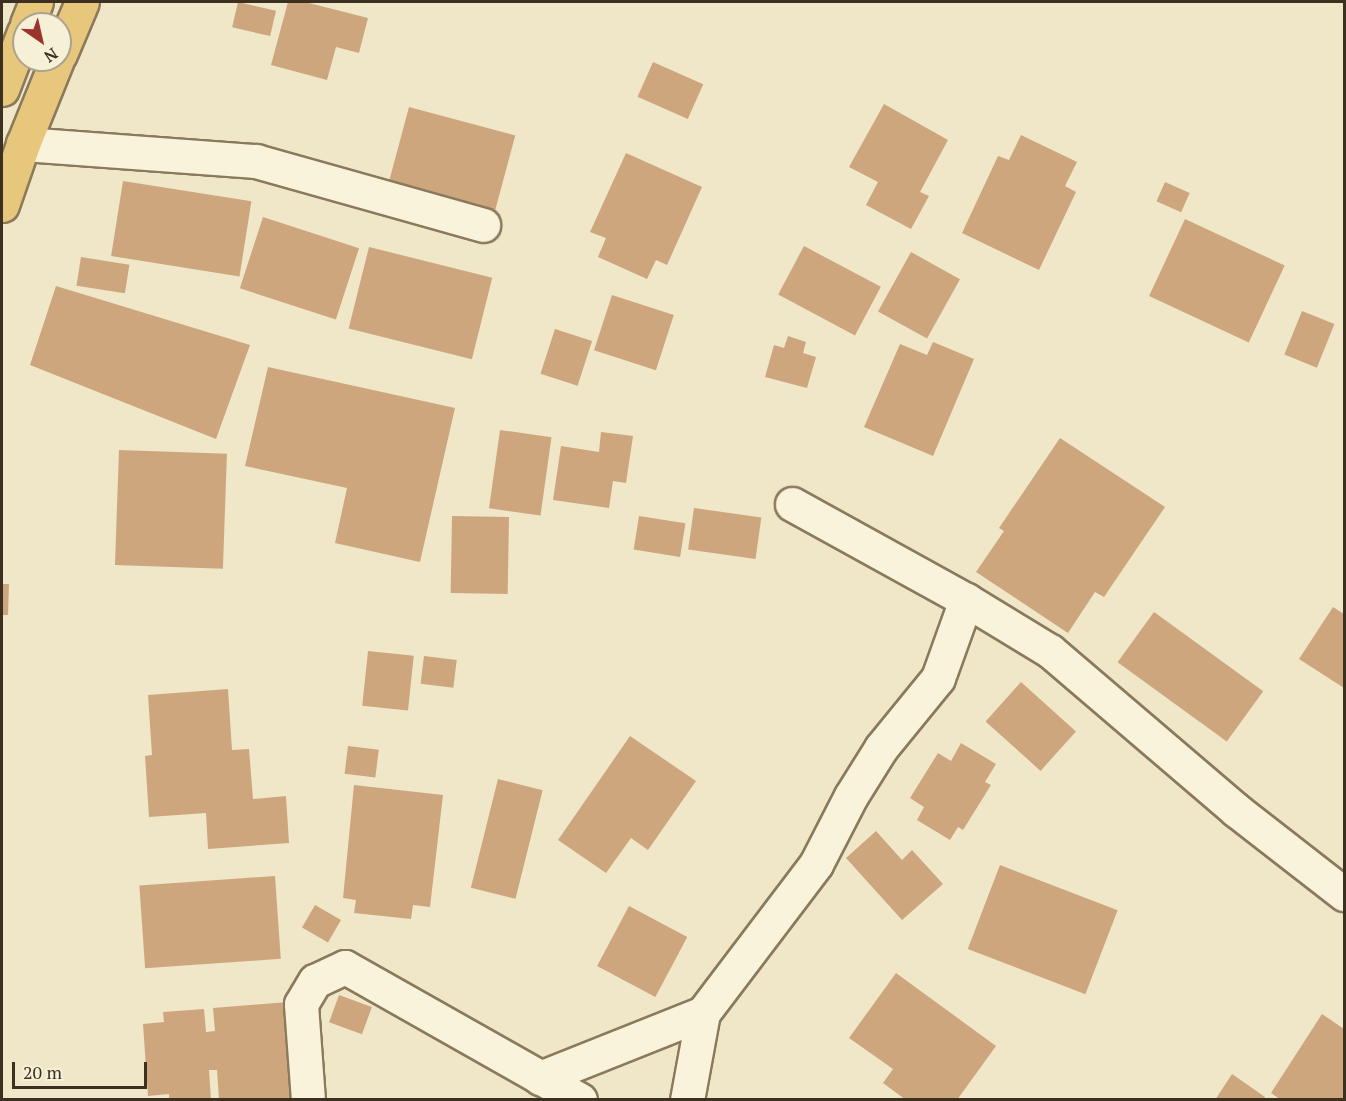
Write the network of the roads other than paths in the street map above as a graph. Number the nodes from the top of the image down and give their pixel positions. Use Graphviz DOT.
graph roads {
  1 [pos="82,2"];
  2 [pos="72,26"];
  3 [pos="12,63"];
  4 [pos="52,72"];
  5 [pos="2,89"];
  6 [pos="22,144"];
  7 [pos="2,205"];
  8 [pos="483,225"];
  9 [pos="792,504"];
  10 [pos="966,600"];
  11 [pos="1344,894"];
  12 [pos="703,1013"];
  13 [pos="540,1078"];
  14 [pos="308,1100"];
  15 [pos="580,1100"];
  16 [pos="687,1100"];
  1 -- 2 [label="highway"];
  3 -- 5 [label="highway"];
  4 -- 6 [label="highway"];
  6 -- 7 [label="highway"];
  6 -- 8 [label="street"];
  9 -- 10 [label="street"];
  10 -- 11 [label="street"];
  10 -- 12 [label="street"];
  12 -- 13 [label="street"];
  12 -- 16 [label="street"];
  13 -- 14 [label="street"];
  13 -- 15 [label="street"];
}
